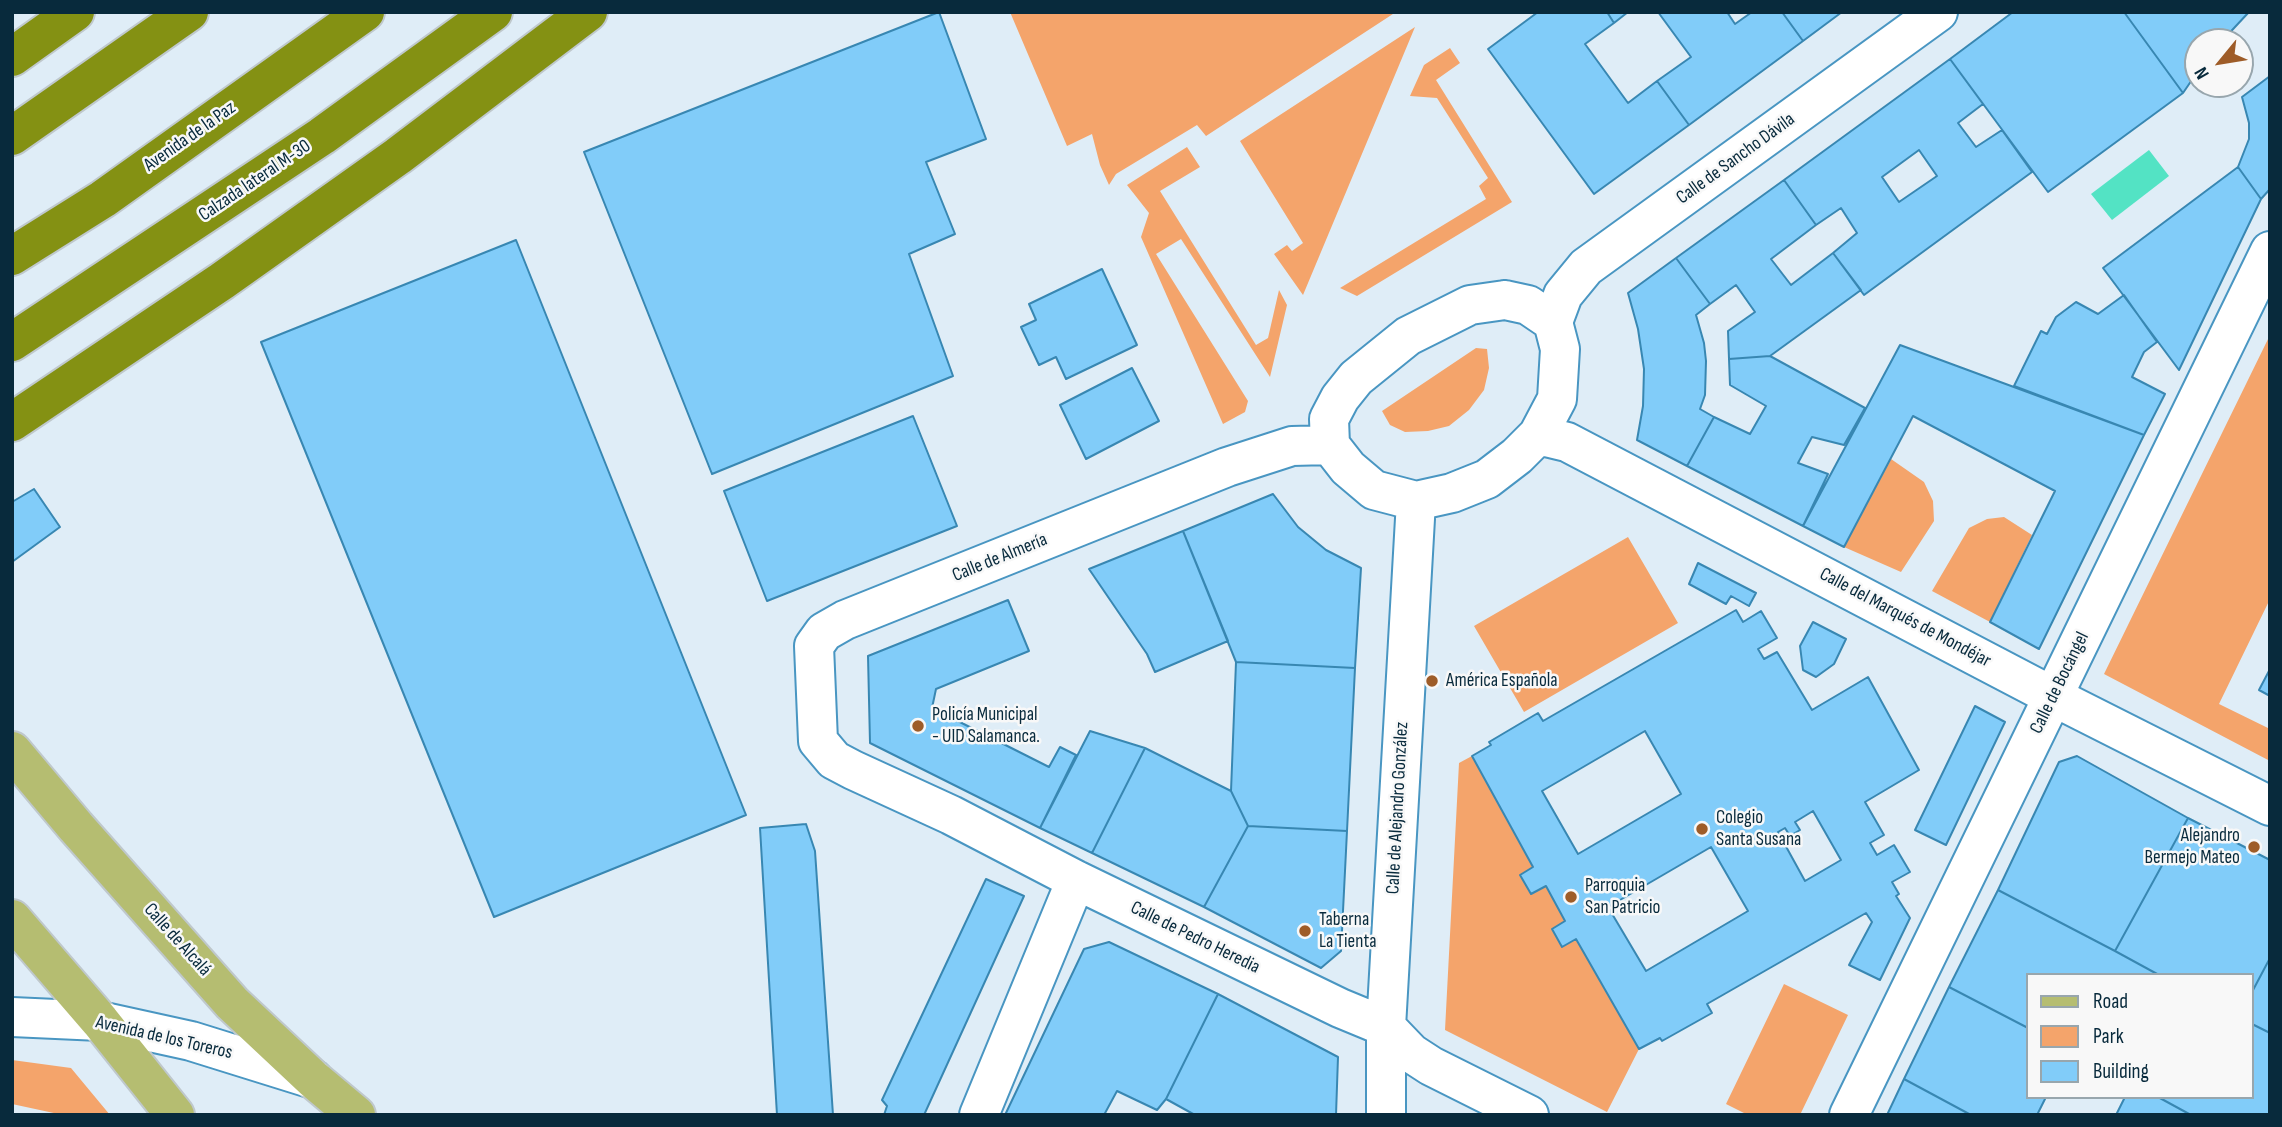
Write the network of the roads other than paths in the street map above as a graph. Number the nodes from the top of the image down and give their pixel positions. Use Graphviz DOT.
graph roads {
  1 [pos="75,12"];
  2 [pos="189,12"];
  3 [pos="365,12"];
  4 [pos="493,12"];
  5 [pos="588,12"];
  6 [pos="1938,12"];
  7 [pos="12,57"];
  8 [pos="12,136"];
  9 [pos="2270,251"];
  10 [pos="12,256"];
  11 [pos="1553,322"];
  12 [pos="12,342"];
  13 [pos="12,422"];
  14 [pos="1538,435"];
  15 [pos="1330,445"];
  16 [pos="1416,501"];
  17 [pos="2054,696"];
  18 [pos="12,751"];
  19 [pos="853,770"];
  20 [pos="2270,806"];
  21 [pos="1076,880"];
  22 [pos="12,919"];
  23 [pos="12,1017"];
  24 [pos="100,1021"];
  25 [pos="1386,1027"];
  26 [pos="313,1079"];
  27 [pos="175,1115"];
  28 [pos="356,1115"];
  29 [pos="979,1115"];
  30 [pos="1386,1115"];
  31 [pos="1529,1115"];
  32 [pos="1849,1115"];
  1 -- 7 [label="highway"];
  2 -- 8 [label="highway"];
  3 -- 10 [label="highway, Avenida de la Paz"];
  4 -- 12 [label="highway, Calzada lateral M-30"];
  5 -- 13 [label="highway"];
  6 -- 11 [label="street, Calle de Sancho Dávila"];
  9 -- 17 [label="street, Calle de Bocángel"];
  11 -- 14 [label="street"];
  11 -- 15 [label="street"];
  14 -- 16 [label="street"];
  14 -- 17 [label="street, Calle del Marqués de Mondéjar"];
  15 -- 16 [label="street"];
  15 -- 19 [label="street, Calle de Almería"];
  16 -- 25 [label="street, Calle de Alejandro González"];
  17 -- 20 [label="street, Calle del Marqués de Mondéjar"];
  17 -- 32 [label="street, Calle de Bocángel"];
  18 -- 26 [label="main road, Calle de Alcalá"];
  19 -- 21 [label="street, Calle de Pedro Heredia"];
  21 -- 25 [label="street, Calle de Pedro Heredia"];
  21 -- 29 [label="street"];
  22 -- 24 [label="main road"];
  23 -- 24 [label="street, Avenida de los Toreros"];
  24 -- 26 [label="street, Avenida de los Toreros"];
  24 -- 27 [label="main road"];
  25 -- 30 [label="street, Calle de Alejandro González"];
  25 -- 31 [label="street, Calle de Pedro Heredia"];
  26 -- 28 [label="main road, Calle de Alcalá"];
}
